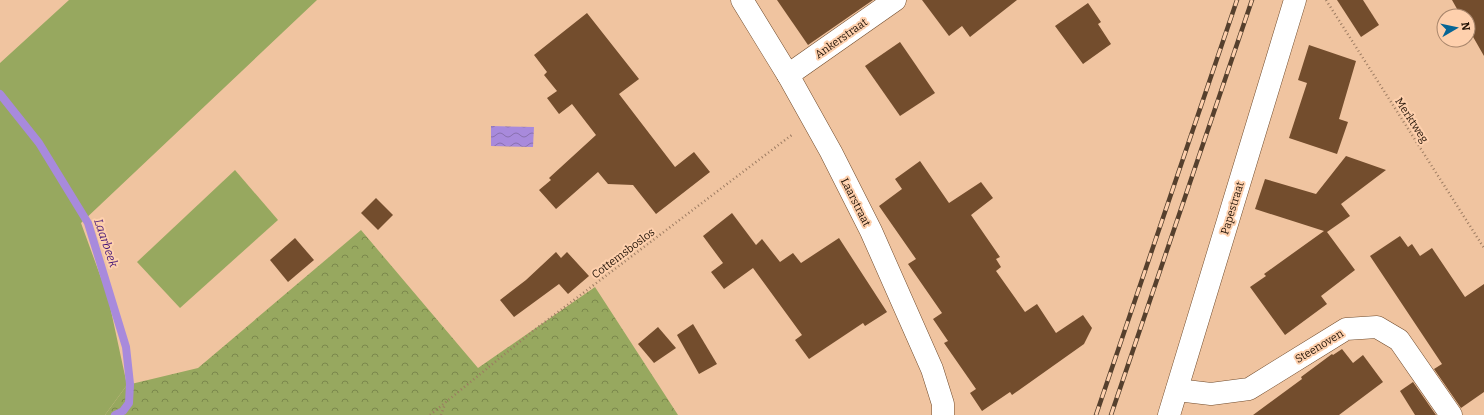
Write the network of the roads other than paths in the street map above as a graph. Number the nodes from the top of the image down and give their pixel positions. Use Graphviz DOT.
graph roads {
  1 [pos="742,0"];
  2 [pos="895,0"];
  3 [pos="1295,0"];
  4 [pos="788,75"];
  5 [pos="1177,390"];
  6 [pos="943,415"];
  7 [pos="1169,415"];
  8 [pos="1451,415"];
  1 -- 4 [label="street, Laarstraat"];
  2 -- 4 [label="street, Ankerstraat"];
  3 -- 5 [label="street, Papestraat"];
  4 -- 6 [label="street, Laarstraat"];
  5 -- 7 [label="street, Papestraat"];
  5 -- 8 [label="street, Steenoven"];
}
